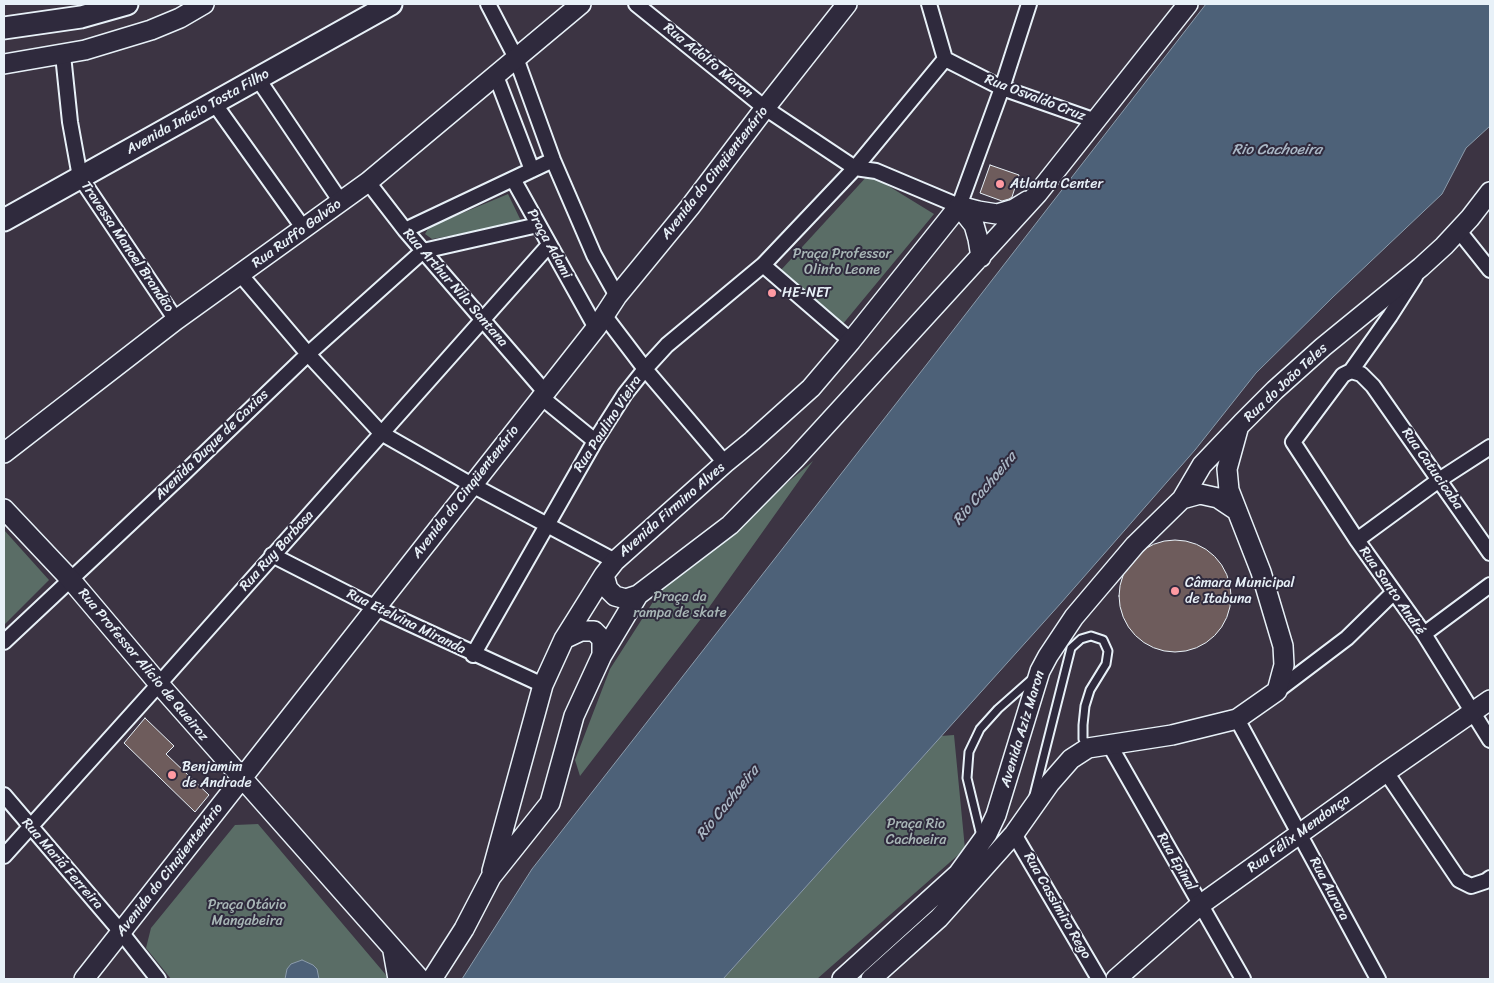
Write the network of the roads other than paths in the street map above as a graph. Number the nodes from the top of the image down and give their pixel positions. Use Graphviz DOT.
graph roads {
  1 [pos="127,4"];
  2 [pos="204,4"];
  3 [pos="392,4"];
  4 [pos="488,4"];
  5 [pos="581,4"];
  6 [pos="636,4"];
  7 [pos="847,4"];
  8 [pos="929,4"];
  9 [pos="1029,4"];
  10 [pos="1188,4"];
  11 [pos="70,11"];
  12 [pos="4,28"];
  13 [pos="63,55"];
  14 [pos="516,58"];
  15 [pos="945,59"];
  16 [pos="4,64"];
  17 [pos="496,76"];
  18 [pos="258,79"];
  19 [pos="1002,88"];
  20 [pos="214,103"];
  21 [pos="765,108"];
  22 [pos="1096,121"];
  23 [pos="553,160"];
  24 [pos="855,168"];
  25 [pos="532,170"];
  26 [pos="80,177"];
  27 [pos="513,179"];
  28 [pos="368,182"];
  29 [pos="1490,192"];
  30 [pos="1038,193"];
  31 [pos="341,202"];
  32 [pos="959,206"];
  33 [pos="4,220"];
  34 [pos="538,225"];
  35 [pos="304,229"];
  36 [pos="405,230"];
  37 [pos="1459,231"];
  38 [pos="549,245"];
  39 [pos="424,251"];
  40 [pos="981,257"];
  41 [pos="763,264"];
  42 [pos="1421,267"];
  43 [pos="1490,270"];
  44 [pos="240,274"];
  45 [pos="617,296"];
  46 [pos="176,320"];
  47 [pos="483,321"];
  48 [pos="600,322"];
  49 [pos="851,341"];
  50 [pos="308,354"];
  51 [pos="645,368"];
  52 [pos="1351,372"];
  53 [pos="543,395"];
  54 [pos="1239,426"];
  55 [pos="381,434"];
  56 [pos="594,441"];
  57 [pos="1490,447"];
  58 [pos="4,453"];
  59 [pos="725,463"];
  60 [pos="1439,480"];
  61 [pos="472,484"];
  62 [pos="1182,499"];
  63 [pos="4,509"];
  64 [pos="1236,510"];
  65 [pos="546,523"];
  66 [pos="1357,540"];
  67 [pos="1490,553"];
  68 [pos="272,555"];
  69 [pos="610,568"];
  70 [pos="71,580"];
  71 [pos="1490,585"];
  72 [pos="1393,593"];
  73 [pos="638,595"];
  74 [pos="376,608"];
  75 [pos="1424,634"];
  76 [pos="564,639"];
  77 [pos="4,642"];
  78 [pos="473,655"];
  79 [pos="602,656"];
  80 [pos="1040,672"];
  81 [pos="159,684"];
  82 [pos="542,685"];
  83 [pos="1277,691"];
  84 [pos="1490,700"];
  85 [pos="1472,712"];
  86 [pos="1237,719"];
  87 [pos="1490,740"];
  88 [pos="1109,744"];
  89 [pos="1088,748"];
  90 [pos="1386,772"];
  91 [pos="242,779"];
  92 [pos="4,795"];
  93 [pos="1031,810"];
  94 [pos="30,826"];
  95 [pos="1014,834"];
  96 [pos="1300,834"];
  97 [pos="982,841"];
  98 [pos="4,856"];
  99 [pos="490,877"];
  100 [pos="1490,878"];
  101 [pos="1200,905"];
  102 [pos="121,932"];
  103 [pos="394,951"];
  104 [pos="84,979"];
  105 [pos="158,979"];
  106 [pos="398,979"];
  107 [pos="420,979"];
  108 [pos="432,979"];
  109 [pos="842,979"];
  110 [pos="871,979"];
  111 [pos="1099,979"];
  112 [pos="1116,979"];
  113 [pos="1243,979"];
  114 [pos="1378,979"];
  1 -- 11 [label="main road"];
  2 -- 13 [label="main road"];
  3 -- 18 [label="main road, Avenida Inácio Tosta Filho"];
  4 -- 14 [label="street"];
  5 -- 14 [label="main road, Rua Ruffo Galvão"];
  6 -- 21 [label="street, Rua Adolfo Maron"];
  7 -- 21 [label="main road, Avenida do Cinqüentenário"];
  8 -- 15 [label="street"];
  9 -- 19 [label="street"];
  10 -- 22 [label="main road"];
  11 -- 12 [label="main road"];
  13 -- 16 [label="main road"];
  13 -- 26 [label="street, Travessa Manoel Brandão"];
  14 -- 17 [label="main road, Rua Ruffo Galvão"];
  14 -- 23 [label="street"];
  15 -- 19 [label="street, Rua Osvaldo Cruz"];
  15 -- 24 [label="street, Rua Paulino Vieira"];
  17 -- 25 [label="street"];
  17 -- 28 [label="main road, Rua Ruffo Galvão"];
  18 -- 20 [label="main road, Avenida Inácio Tosta Filho"];
  18 -- 31 [label="street"];
  19 -- 22 [label="street, Rua Osvaldo Cruz"];
  19 -- 32 [label="street"];
  20 -- 26 [label="main road, Avenida Inácio Tosta Filho"];
  20 -- 35 [label="street"];
  21 -- 24 [label="street, Rua Adolfo Maron"];
  21 -- 45 [label="main road, Avenida do Cinqüentenário"];
  22 -- 30 [label="main road"];
  23 -- 25 [label="street"];
  23 -- 45 [label="street"];
  24 -- 32 [label="street"];
  24 -- 41 [label="street, Rua Paulino Vieira"];
  25 -- 27 [label="street"];
  26 -- 33 [label="main road, Avenida Inácio Tosta Filho"];
  26 -- 46 [label="street, Travessa Manoel Brandão"];
  27 -- 34 [label="street, Praça Adami"];
  27 -- 36 [label="street"];
  28 -- 31 [label="main road, Rua Ruffo Galvão"];
  28 -- 36 [label="street, Rua Arthur Nilo Santana"];
  29 -- 37 [label="main road, Rua do João Teles"];
  30 -- 32 [label="main road"];
  30 -- 40 [label="main road, Avenida Firmino Alves"];
  31 -- 35 [label="main road, Rua Ruffo Galvão"];
  32 -- 40 [label="main road"];
  32 -- 49 [label="main road, Avenida Firmino Alves"];
  34 -- 38 [label="street, Praça Adami"];
  34 -- 39 [label="street"];
  35 -- 44 [label="main road, Rua Ruffo Galvão"];
  36 -- 39 [label="street, Rua Arthur Nilo Santana"];
  37 -- 42 [label="main road, Rua do João Teles"];
  37 -- 43 [label="street"];
  38 -- 47 [label="street, Rua Ruy Barbosa"];
  38 -- 48 [label="street, Praça Adami"];
  39 -- 47 [label="street, Rua Arthur Nilo Santana"];
  39 -- 50 [label="street, Avenida Duque de Caxias"];
  40 -- 73 [label="main road, Avenida Firmino Alves"];
  41 -- 49 [label="street"];
  41 -- 51 [label="street, Rua Paulino Vieira"];
  42 -- 52 [label="street"];
  42 -- 54 [label="main road, Rua do João Teles"];
  44 -- 46 [label="main road, Rua Ruffo Galvão"];
  44 -- 50 [label="street"];
  45 -- 48 [label="main road, Avenida do Cinqüentenário"];
  46 -- 58 [label="main road, Rua Ruffo Galvão"];
  47 -- 53 [label="street, Rua Arthur Nilo Santana"];
  47 -- 55 [label="street, Rua Ruy Barbosa"];
  48 -- 51 [label="street, Praça Adami"];
  48 -- 53 [label="main road, Avenida do Cinqüentenário"];
  49 -- 59 [label="main road, Avenida Firmino Alves"];
  50 -- 55 [label="street"];
  50 -- 70 [label="street, Avenida Duque de Caxias"];
  51 -- 56 [label="street, Rua Paulino Vieira"];
  51 -- 59 [label="street, Praça Adami"];
  52 -- 60 [label="street, Rua Catucicaba"];
  52 -- 66 [label="street, Rua Santo André"];
  53 -- 56 [label="street, Rua Arthur Nilo Santana"];
  53 -- 61 [label="main road, Avenida do Cinqüentenário"];
  54 -- 62 [label="main road, Avenida Aziz Maron"];
  54 -- 64 [label="main road, Rua do João Teles"];
  55 -- 61 [label="street"];
  55 -- 68 [label="street, Rua Ruy Barbosa"];
  56 -- 65 [label="street, Rua Paulino Vieira"];
  57 -- 60 [label="street"];
  59 -- 69 [label="main road, Avenida Firmino Alves"];
  60 -- 66 [label="street"];
  60 -- 67 [label="street, Rua Catucicaba"];
  61 -- 65 [label="street"];
  61 -- 74 [label="main road, Avenida do Cinqüentenário"];
  62 -- 64 [label="main road"];
  62 -- 80 [label="main road, Avenida Aziz Maron"];
  63 -- 70 [label="main road, Rua Professor Alício de Queiroz"];
  64 -- 83 [label="main road, Rua do João Teles"];
  65 -- 69 [label="street"];
  65 -- 78 [label="street, Rua Paulino Vieira"];
  66 -- 72 [label="street, Rua Santo André"];
  68 -- 74 [label="street, Rua Etelvina Miranda"];
  68 -- 81 [label="street, Rua Ruy Barbosa"];
  69 -- 73 [label="main road"];
  69 -- 76 [label="main road, Avenida Firmino Alves"];
  70 -- 77 [label="street, Avenida Duque de Caxias"];
  70 -- 81 [label="main road, Rua Professor Alício de Queiroz"];
  71 -- 75 [label="street"];
  72 -- 75 [label="street, Rua Santo André"];
  72 -- 83 [label="street"];
  73 -- 79 [label="main road, Avenida Firmino Alves"];
  74 -- 78 [label="street, Rua Etelvina Miranda"];
  74 -- 91 [label="main road, Avenida do Cinqüentenário"];
  75 -- 85 [label="street, Rua Santo André"];
  76 -- 79 [label="main road"];
  76 -- 82 [label="main road, Avenida Firmino Alves"];
  78 -- 82 [label="street, Rua Etelvina Miranda"];
  79 -- 99 [label="main road, Avenida Firmino Alves"];
  80 -- 97 [label="main road, Avenida Aziz Maron"];
  80 -- 97 [label="lane"];
  81 -- 91 [label="main road, Rua Professor Alício de Queiroz"];
  81 -- 94 [label="street, Rua Ruy Barbosa"];
  82 -- 99 [label="main road, Avenida Firmino Alves"];
  83 -- 86 [label="main road"];
  84 -- 85 [label="main road, Rua Félix Mendonça"];
  85 -- 87 [label="street, Rua Santo André"];
  85 -- 90 [label="main road, Rua Félix Mendonça"];
  86 -- 88 [label="main road"];
  86 -- 96 [label="street, Rua Aurora"];
  88 -- 89 [label="main road"];
  88 -- 101 [label="street, Rua Epinal"];
  89 -- 93 [label="main road"];
  89 -- 93 [label="lane"];
  90 -- 96 [label="main road, Rua Félix Mendonça"];
  90 -- 100 [label="street"];
  91 -- 102 [label="main road, Avenida do Cinqüentenário"];
  91 -- 103 [label="main road, Rua Professor Alício de Queiroz"];
  92 -- 94 [label="street, Rua Mariá Ferreira"];
  93 -- 95 [label="main road"];
  94 -- 98 [label="street, Rua Ruy Barbosa"];
  94 -- 102 [label="street, Rua Mariá Ferreira"];
  95 -- 110 [label="main road"];
  95 -- 111 [label="street, Rua Cassimiro Rego"];
  96 -- 101 [label="main road, Rua Félix Mendonça"];
  96 -- 114 [label="street, Rua Aurora"];
  97 -- 109 [label="main road, Avenida Aziz Maron"];
  99 -- 108 [label="main road, Avenida Firmino Alves"];
  101 -- 112 [label="main road, Rua Félix Mendonça"];
  101 -- 113 [label="street, Rua Epinal"];
  102 -- 104 [label="main road, Avenida do Cinqüentenário"];
  102 -- 105 [label="street, Rua Mariá Ferreira"];
  103 -- 106 [label="main road"];
  103 -- 107 [label="main road, Rua Professor Alício de Queiroz"];
}
